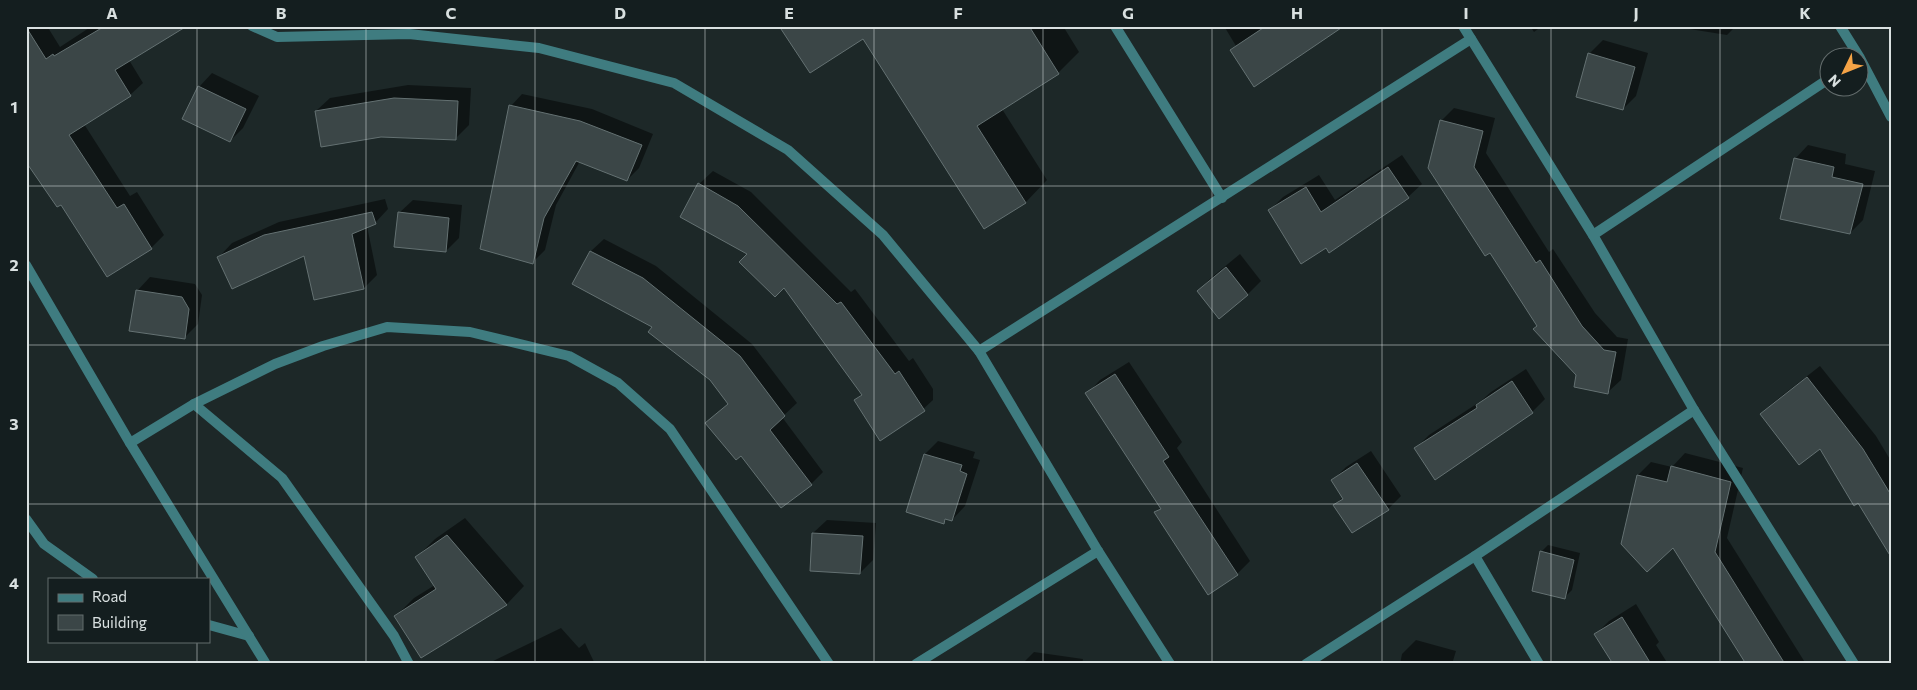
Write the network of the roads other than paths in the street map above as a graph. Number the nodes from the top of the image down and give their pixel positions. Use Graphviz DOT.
graph roads {
  1 [pos="252,26"];
  2 [pos="1114,26"];
  3 [pos="1463,26"];
  4 [pos="1840,26"];
  5 [pos="1471,39"];
  6 [pos="1854,48"];
  7 [pos="1870,77"];
  8 [pos="1820,85"];
  9 [pos="1891,117"];
  10 [pos="1222,198"];
  11 [pos="1593,235"];
  12 [pos="26,265"];
  13 [pos="979,351"];
  14 [pos="194,404"];
  15 [pos="1694,410"];
  16 [pos="130,444"];
  17 [pos="26,519"];
  18 [pos="1098,551"];
  19 [pos="1475,556"];
  20 [pos="92,578"];
  21 [pos="210,625"];
  22 [pos="248,636"];
  23 [pos="266,664"];
  24 [pos="410,664"];
  25 [pos="829,664"];
  26 [pos="916,664"];
  27 [pos="1170,664"];
  28 [pos="1306,664"];
  29 [pos="1539,664"];
  30 [pos="1854,664"];
  1 -- 13 [label="street"];
  2 -- 10 [label="street"];
  3 -- 5 [label="street"];
  4 -- 6 [label="street"];
  5 -- 10 [label="street"];
  5 -- 11 [label="street"];
  7 -- 9 [label="street"];
  8 -- 11 [label="street"];
  10 -- 13 [label="street"];
  11 -- 15 [label="street"];
  12 -- 16 [label="street"];
  13 -- 18 [label="street"];
  14 -- 16 [label="street"];
  14 -- 24 [label="street"];
  14 -- 25 [label="street"];
  15 -- 19 [label="street"];
  15 -- 30 [label="street"];
  16 -- 22 [label="street"];
  17 -- 20 [label="street"];
  18 -- 26 [label="street"];
  18 -- 27 [label="street"];
  19 -- 28 [label="street"];
  19 -- 29 [label="street"];
  21 -- 22 [label="street"];
  22 -- 23 [label="street"];
}
